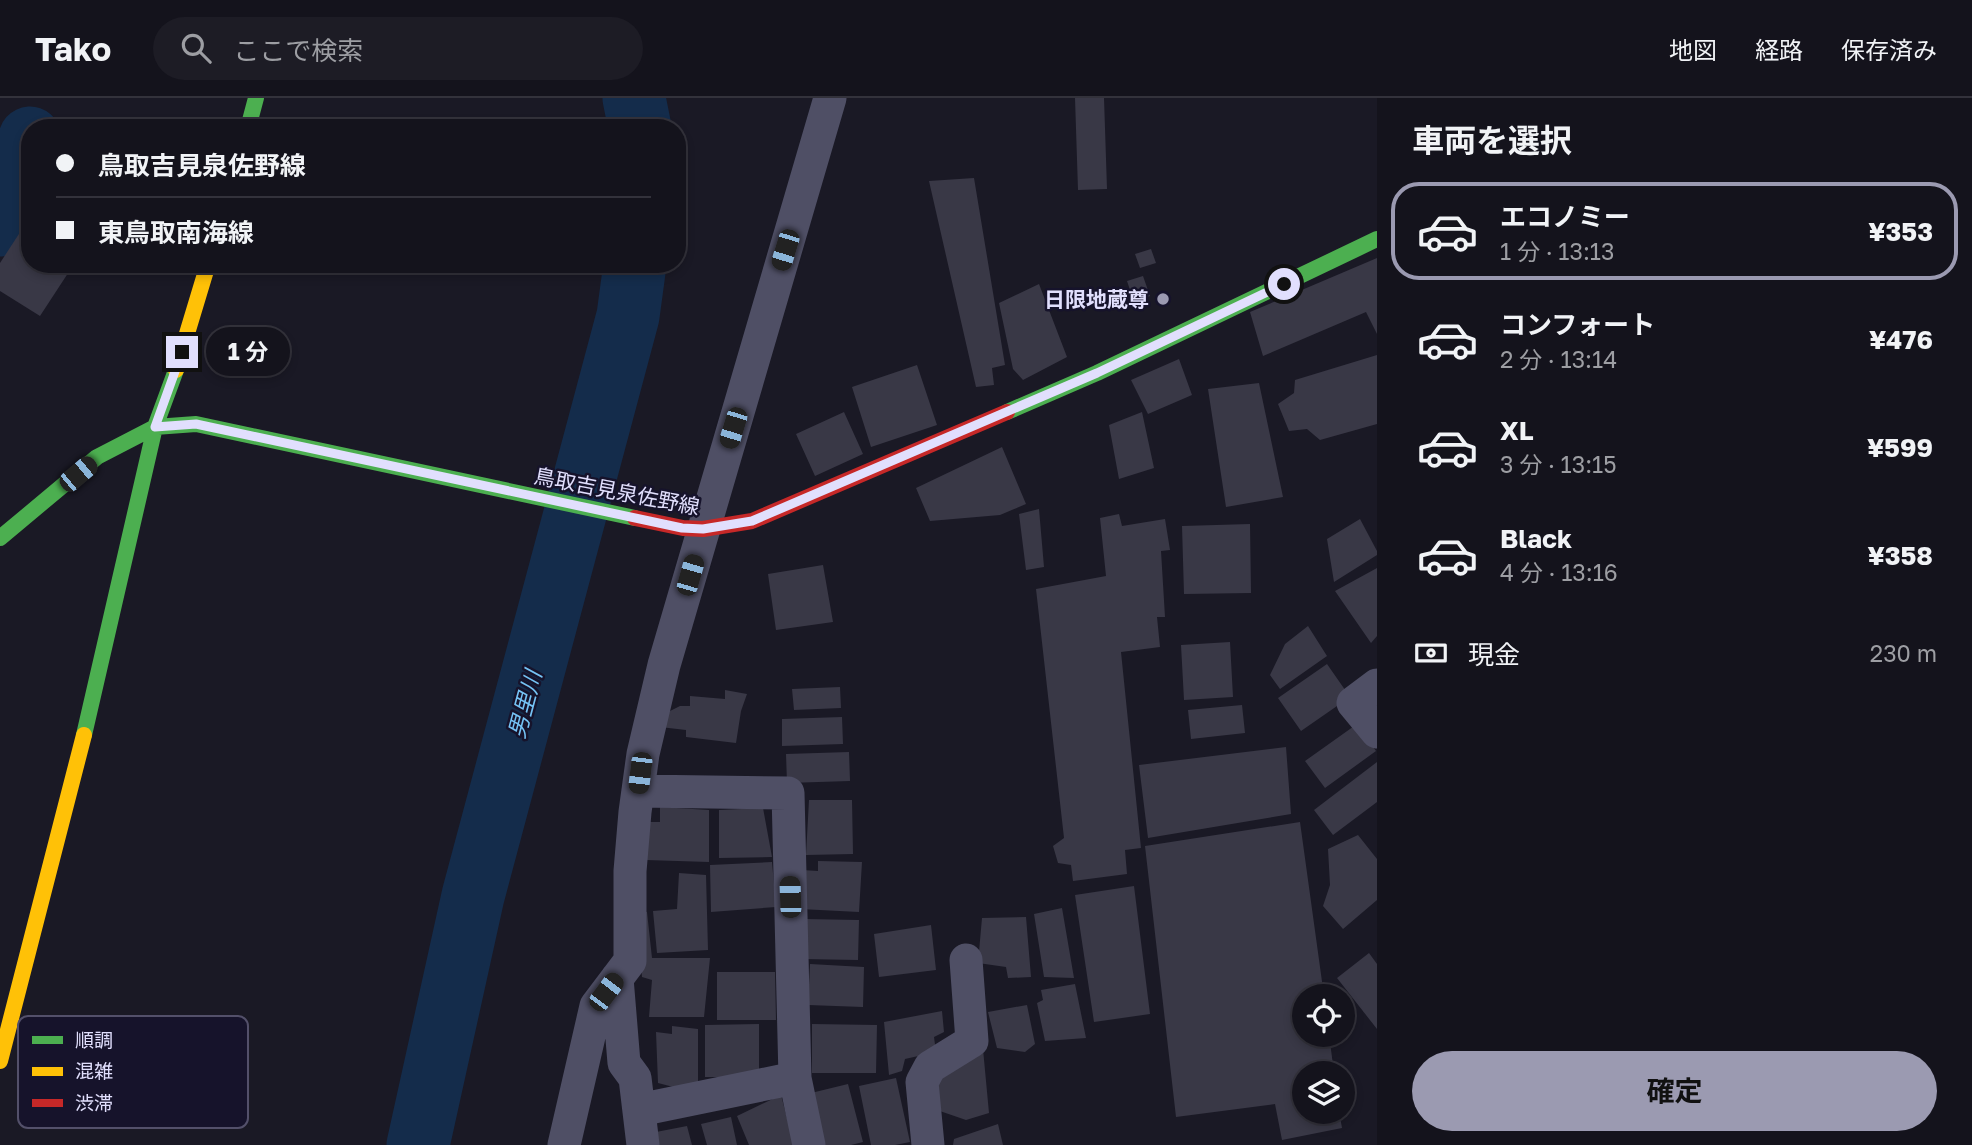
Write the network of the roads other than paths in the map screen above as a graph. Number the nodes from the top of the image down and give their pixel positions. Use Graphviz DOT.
graph roads {
  1 [pos="256,98"];
  2 [pos="830,98"];
  3 [pos="250,119"];
  4 [pos="1377,239"];
  5 [pos="205,273"];
  6 [pos="155,427"];
  7 [pos="693,529"];
  8 [pos="0,538"];
  9 [pos="1377,685"];
  10 [pos="1377,732"];
  11 [pos="638,791"];
  12 [pos="966,960"];
  13 [pos="617,978"];
  14 [pos="0,1062"];
  15 [pos="796,1078"];
  16 [pos="639,1110"];
  17 [pos="564,1145"];
  18 [pos="643,1145"];
  19 [pos="809,1145"];
  20 [pos="928,1145"];
  1 -- 3 [label="main road"];
  2 -- 7 [label="street"];
  4 -- 7 [label="main road, 鳥取吉見泉佐野線"];
  5 -- 6 [label="main road"];
  6 -- 7 [label="main road, 鳥取吉見泉佐野線"];
  6 -- 8 [label="main road, 鳥取吉見泉佐野線"];
  6 -- 14 [label="main road"];
  7 -- 11 [label="street"];
  9 -- 10 [label="street"];
  11 -- 13 [label="street"];
  11 -- 15 [label="street"];
  12 -- 20 [label="street"];
  13 -- 16 [label="street"];
  13 -- 17 [label="street"];
  15 -- 16 [label="street"];
  15 -- 19 [label="street"];
  16 -- 18 [label="street"];
}
